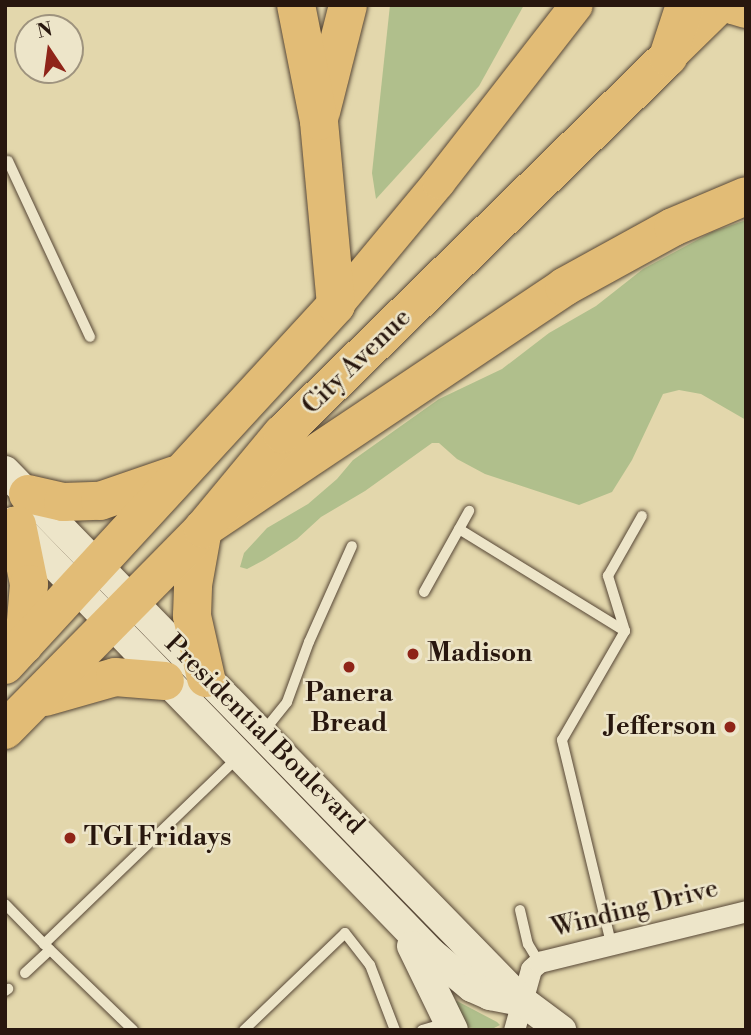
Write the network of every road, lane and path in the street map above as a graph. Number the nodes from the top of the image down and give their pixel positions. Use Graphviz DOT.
graph roads {
  1 [pos="296,5"];
  2 [pos="348,5"];
  3 [pos="576,5"];
  4 [pos="685,5"];
  5 [pos="721,5"];
  6 [pos="733,5"];
  7 [pos="746,9"];
  8 [pos="668,57"];
  9 [pos="318,121"];
  10 [pos="8,161"];
  11 [pos="746,196"];
  12 [pos="336,305"];
  13 [pos="90,337"];
  14 [pos="184,472"];
  15 [pos="14,501"];
  16 [pos="469,511"];
  17 [pos="642,516"];
  18 [pos="203,529"];
  19 [pos="459,529"];
  20 [pos="352,546"];
  21 [pos="88,576"];
  22 [pos="424,592"];
  23 [pos="123,613"];
  24 [pos="625,631"];
  25 [pos="14,655"];
  26 [pos="206,678"];
  27 [pos="165,681"];
  28 [pos="36,700"];
  29 [pos="5,730"];
  30 [pos="251,745"];
  31 [pos="5,904"];
  32 [pos="387,908"];
  33 [pos="520,910"];
  34 [pos="746,911"];
  35 [pos="611,943"];
  36 [pos="47,947"];
  37 [pos="539,962"];
  38 [pos="25,972"];
  39 [pos="522,1001"];
  40 [pos="441,1027"];
  41 [pos="133,1030"];
  42 [pos="244,1030"];
  43 [pos="395,1030"];
  44 [pos="514,1030"];
  45 [pos="561,1030"];
  1 -- 9 [label="highway"];
  2 -- 9 [label="highway"];
  3 -- 12 [label="main road, City Avenue"];
  4 -- 8 [label="highway"];
  5 -- 8 [label="main road, City Avenue"];
  6 -- 7 [label="highway"];
  8 -- 18 [label="highway, City Avenue"];
  9 -- 12 [label="highway"];
  10 -- 13 [label="lane"];
  11 -- 18 [label="highway"];
  12 -- 14 [label="highway, City Avenue"];
  14 -- 15 [label="highway"];
  14 -- 21 [label="highway, City Avenue"];
  15 -- 21 [label="main road, Presidential Boulevard"];
  15 -- 25 [label="highway"];
  16 -- 19 [label="lane"];
  17 -- 24 [label="lane"];
  18 -- 23 [label="highway, City Avenue"];
  18 -- 26 [label="highway"];
  19 -- 22 [label="lane"];
  19 -- 24 [label="lane"];
  20 -- 30 [label="lane"];
  21 -- 23 [label="main road, Presidential Boulevard"];
  21 -- 25 [label="highway, City Avenue"];
  23 -- 26 [label="main road, Presidential Boulevard"];
  23 -- 27 [label="main road, Presidential Boulevard"];
  23 -- 28 [label="highway, City Avenue"];
  24 -- 35 [label="lane"];
  26 -- 30 [label="main road, Presidential Boulevard"];
  27 -- 28 [label="highway"];
  27 -- 30 [label="main road, Presidential Boulevard"];
  28 -- 29 [label="highway, City Avenue"];
  30 -- 32 [label="main road, Presidential Boulevard"];
  30 -- 36 [label="lane"];
  30 -- 39 [label="main road, Presidential Boulevard"];
  31 -- 36 [label="lane"];
  32 -- 39 [label="main road, Presidential Boulevard"];
  32 -- 40 [label="main road"];
  33 -- 37 [label="lane"];
  34 -- 35 [label="street, Winding Drive"];
  35 -- 37 [label="street, Winding Drive"];
  36 -- 38 [label="lane"];
  36 -- 41 [label="lane"];
  37 -- 39 [label="street, Winding Drive"];
  39 -- 44 [label="street"];
  39 -- 45 [label="main road"];
  42 -- 43 [label="lane"];
}
